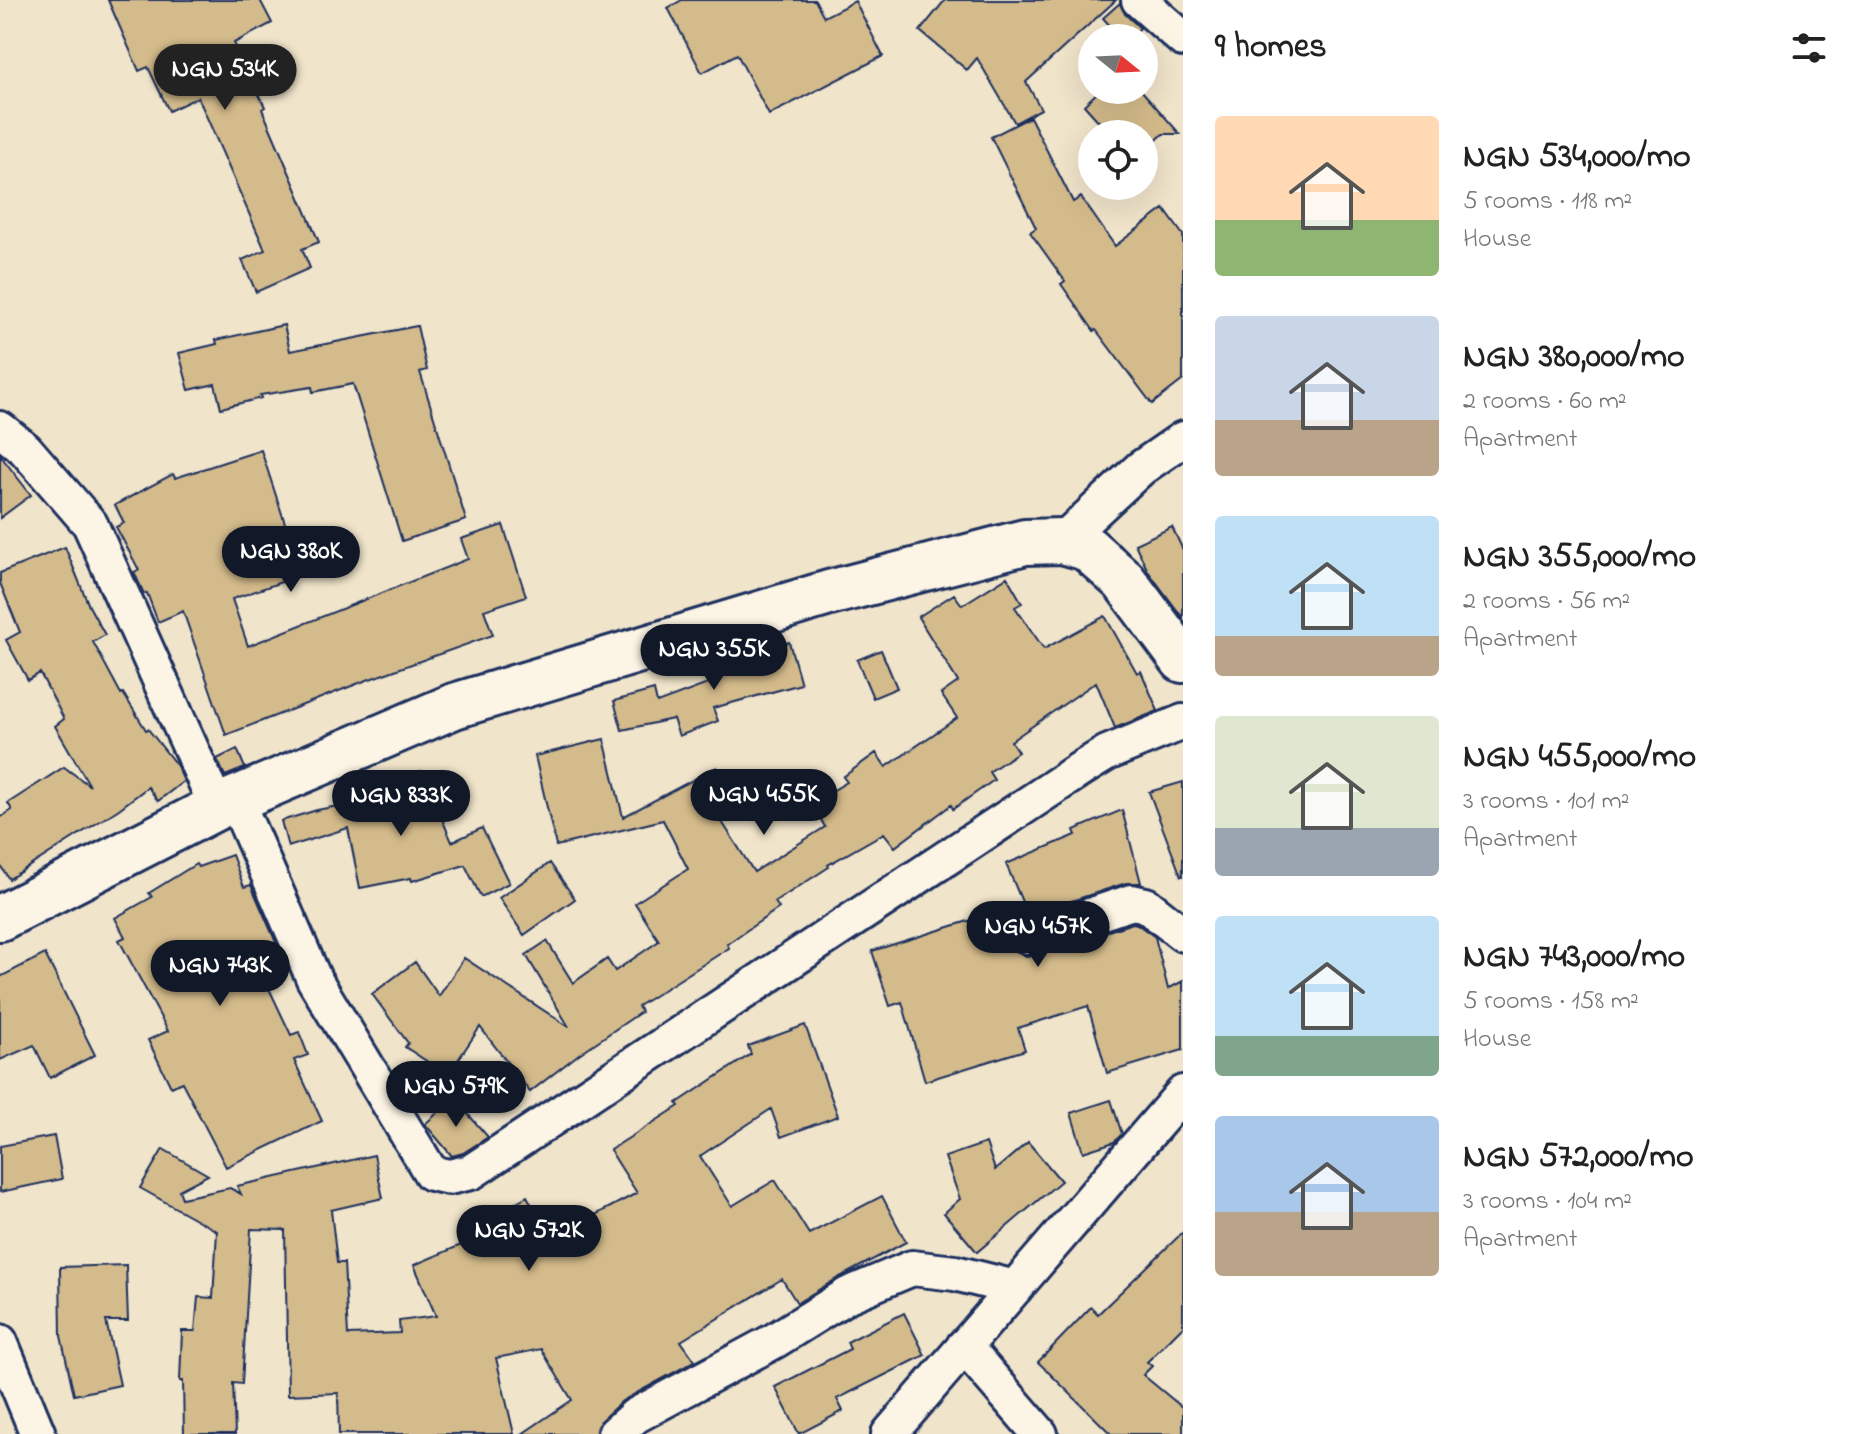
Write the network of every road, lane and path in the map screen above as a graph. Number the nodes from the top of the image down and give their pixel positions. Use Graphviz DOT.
graph roads {
  1 [pos="1139,0"];
  2 [pos="1183,39"];
  3 [pos="0,429"];
  4 [pos="1183,439"];
  5 [pos="1062,541"];
  6 [pos="1183,660"];
  7 [pos="1183,722"];
  8 [pos="227,803"];
  9 [pos="0,918"];
  10 [pos="1183,934"];
  11 [pos="1029,936"];
  12 [pos="1183,1093"];
  13 [pos="1015,1288"];
  14 [pos="0,1342"];
  15 [pos="964,1346"];
  16 [pos="38,1434"];
  17 [pos="615,1434"];
  18 [pos="889,1434"];
  19 [pos="1040,1434"];
  1 -- 2 [label="street"];
  3 -- 8 [label="street"];
  4 -- 5 [label="street"];
  5 -- 6 [label="street"];
  5 -- 8 [label="street"];
  7 -- 8 [label="street"];
  8 -- 9 [label="street"];
  10 -- 11 [label="street"];
  12 -- 13 [label="street"];
  13 -- 15 [label="street"];
  13 -- 17 [label="street"];
  14 -- 16 [label="street"];
  15 -- 18 [label="street"];
  15 -- 19 [label="street"];
}
